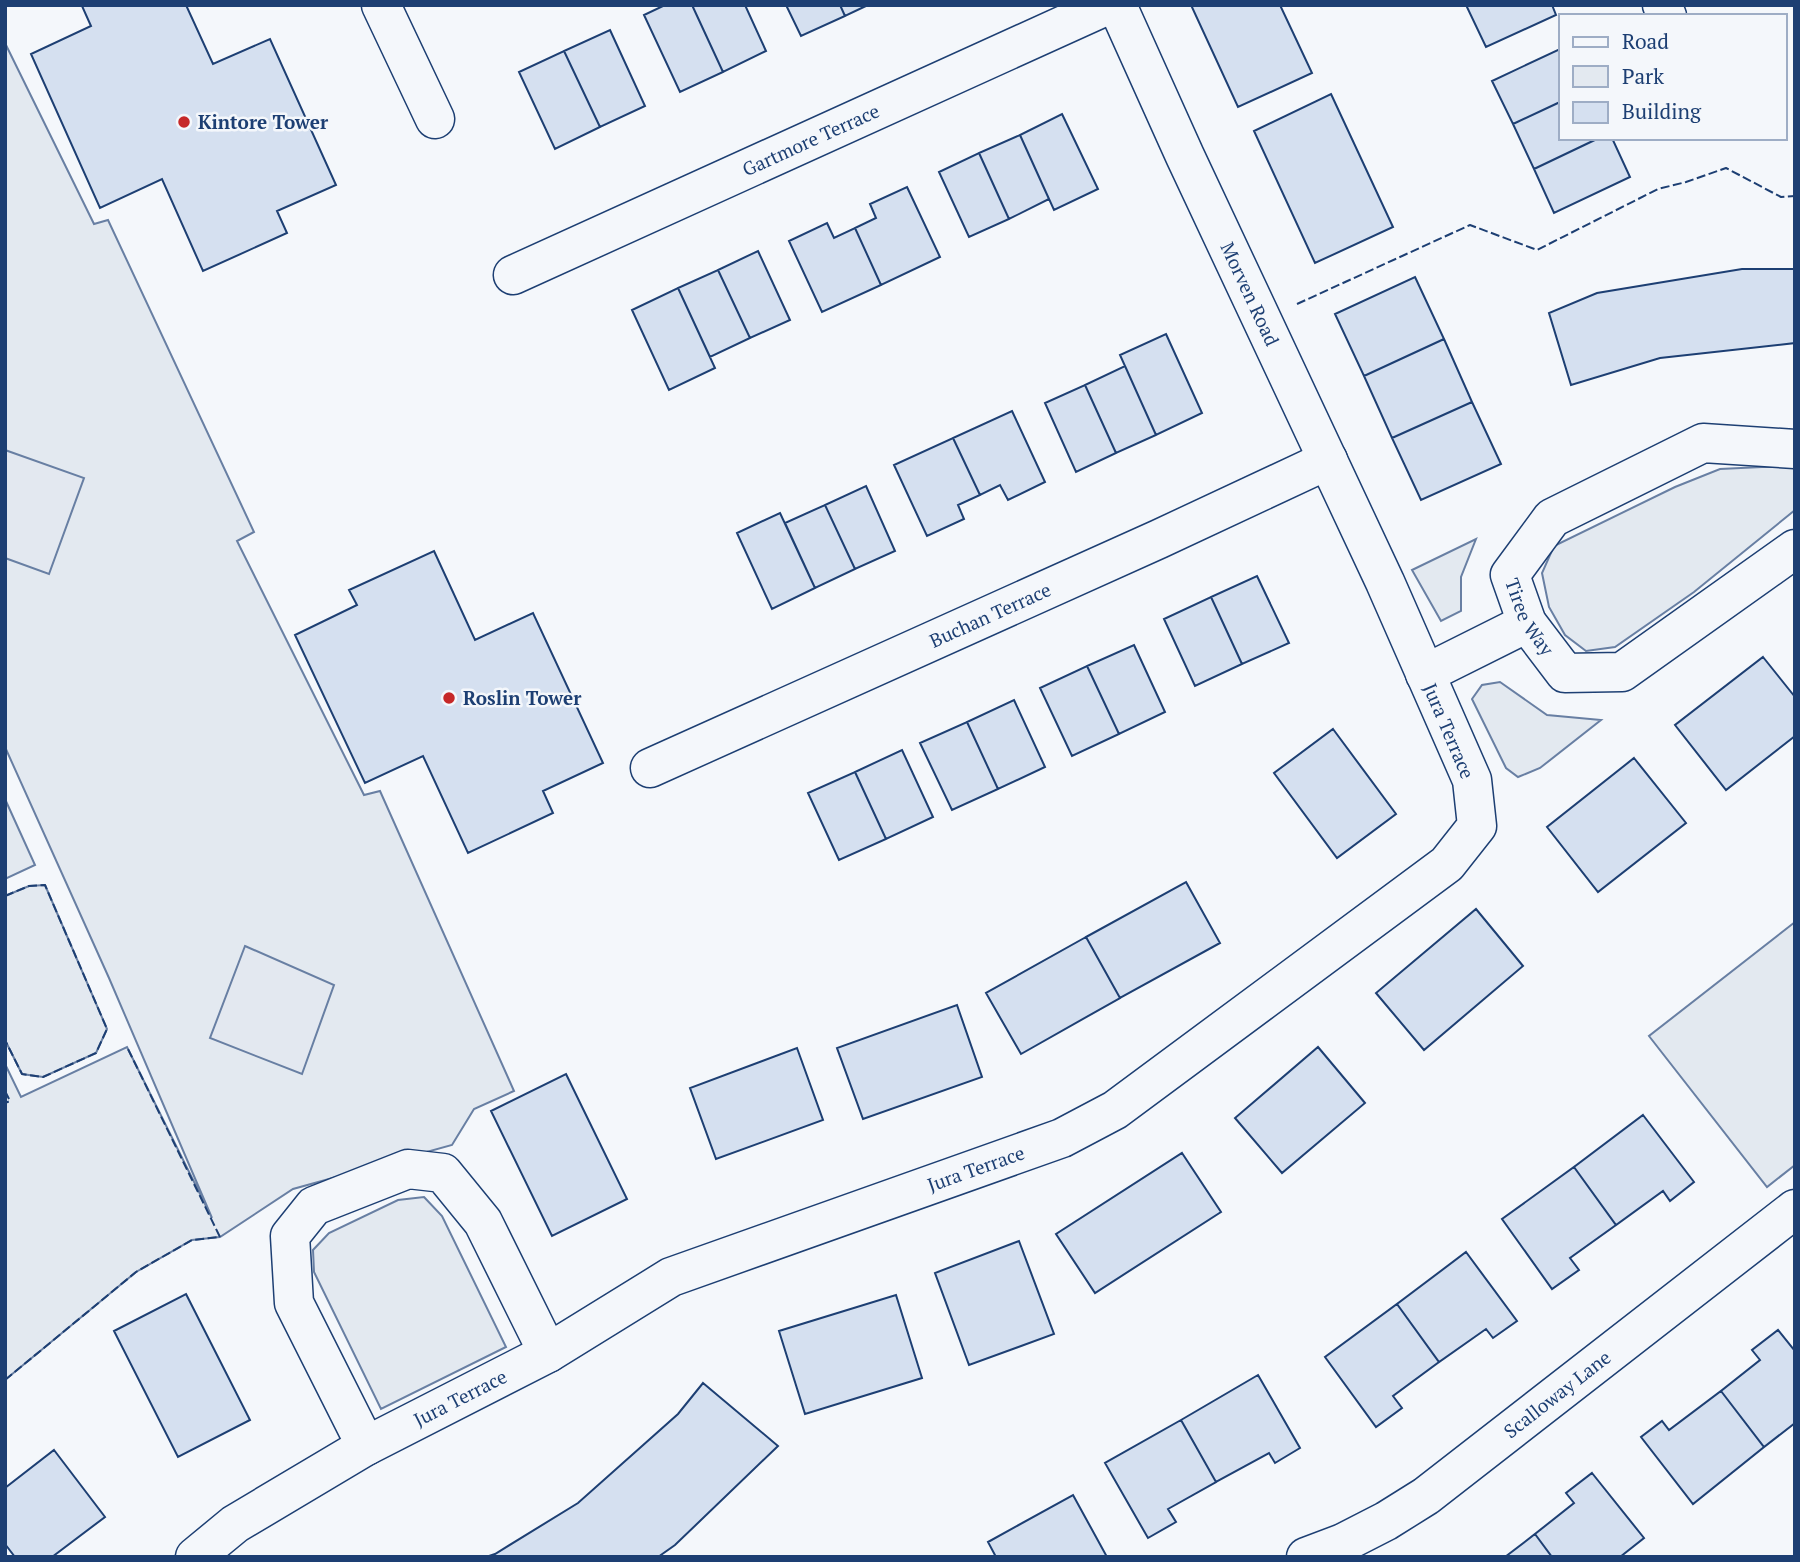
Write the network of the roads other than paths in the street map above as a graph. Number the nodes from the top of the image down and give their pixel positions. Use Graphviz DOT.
graph roads {
  1 [pos="381,5"];
  2 [pos="1108,5"];
  3 [pos="1117,5"];
  4 [pos="435,119"];
  5 [pos="513,275"];
  6 [pos="1795,449"];
  7 [pos="1328,460"];
  8 [pos="1795,549"];
  9 [pos="1385,582"];
  10 [pos="1527,623"];
  11 [pos="1425,674"];
  12 [pos="650,768"];
  13 [pos="1795,1209"];
  14 [pos="548,1353"];
  15 [pos="366,1446"];
  16 [pos="195,1557"];
  17 [pos="1306,1557"];
  1 -- 4 [label="street"];
  2 -- 5 [label="street, Gartmore Terrace"];
  3 -- 7 [label="street, Morven Road"];
  6 -- 10 [label="street, Tiree Way"];
  7 -- 9 [label="street, Morven Road"];
  7 -- 12 [label="street, Buchan Terrace"];
  8 -- 10 [label="street, Tiree Way"];
  9 -- 11 [label="street, Jura Terrace"];
  10 -- 11 [label="street"];
  11 -- 14 [label="street, Jura Terrace"];
  13 -- 17 [label="street, Scalloway Lane"];
  14 -- 15 [label="street, Jura Terrace"];
  14 -- 15 [label="street"];
  15 -- 16 [label="street, Jura Terrace"];
}
